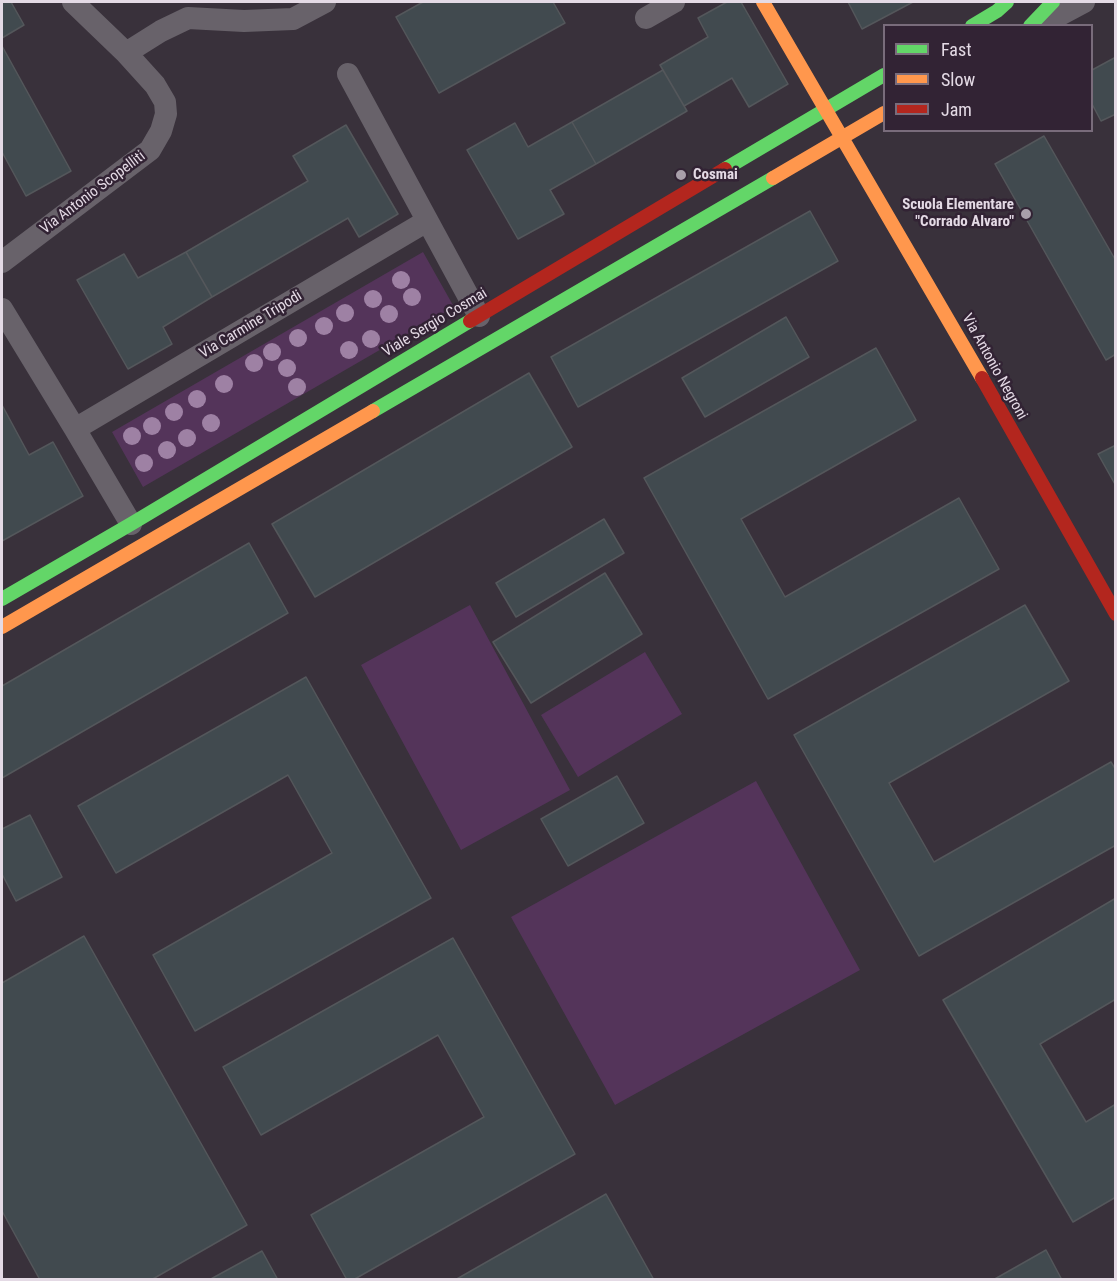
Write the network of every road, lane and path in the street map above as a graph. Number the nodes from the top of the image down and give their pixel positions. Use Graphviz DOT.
graph roads {
  1 [pos="73,2"];
  2 [pos="325,2"];
  3 [pos="674,2"];
  4 [pos="763,2"];
  5 [pos="1053,2"];
  6 [pos="1084,2"];
  7 [pos="1002,7"];
  8 [pos="646,18"];
  9 [pos="975,24"];
  10 [pos="1032,24"];
  11 [pos="1044,24"];
  12 [pos="126,53"];
  13 [pos="348,74"];
  14 [pos="883,76"];
  15 [pos="826,109"];
  16 [pos="883,114"];
  17 [pos="843,137"];
  18 [pos="427,221"];
  19 [pos="2,262"];
  20 [pos="479,316"];
  21 [pos="5,322"];
  22 [pos="75,429"];
  23 [pos="131,524"];
  24 [pos="2,599"];
  25 [pos="1116,614"];
  26 [pos="2,627"];
  1 -- 12 [label="street, Via Antonio Scopelliti"];
  2 -- 12 [label="street"];
  3 -- 8 [label="street"];
  4 -- 15 [label="street, Via Antonio Negroni"];
  5 -- 10 [label="street"];
  6 -- 11 [label="street"];
  7 -- 9 [label="street"];
  12 -- 19 [label="street, Via Antonio Scopelliti"];
  13 -- 18 [label="street"];
  14 -- 15 [label="street, Viale Sergio Cosmai"];
  15 -- 17 [label="street, Via Antonio Negroni"];
  15 -- 20 [label="street, Viale Sergio Cosmai"];
  16 -- 17 [label="street"];
  17 -- 25 [label="street, Via Antonio Negroni"];
  17 -- 26 [label="street"];
  18 -- 20 [label="street"];
  18 -- 22 [label="street, Via Carmine Tripodi"];
  20 -- 23 [label="street, Viale Sergio Cosmai"];
  21 -- 22 [label="street"];
  22 -- 23 [label="street"];
  23 -- 24 [label="street, Viale Sergio Cosmai"];
}
